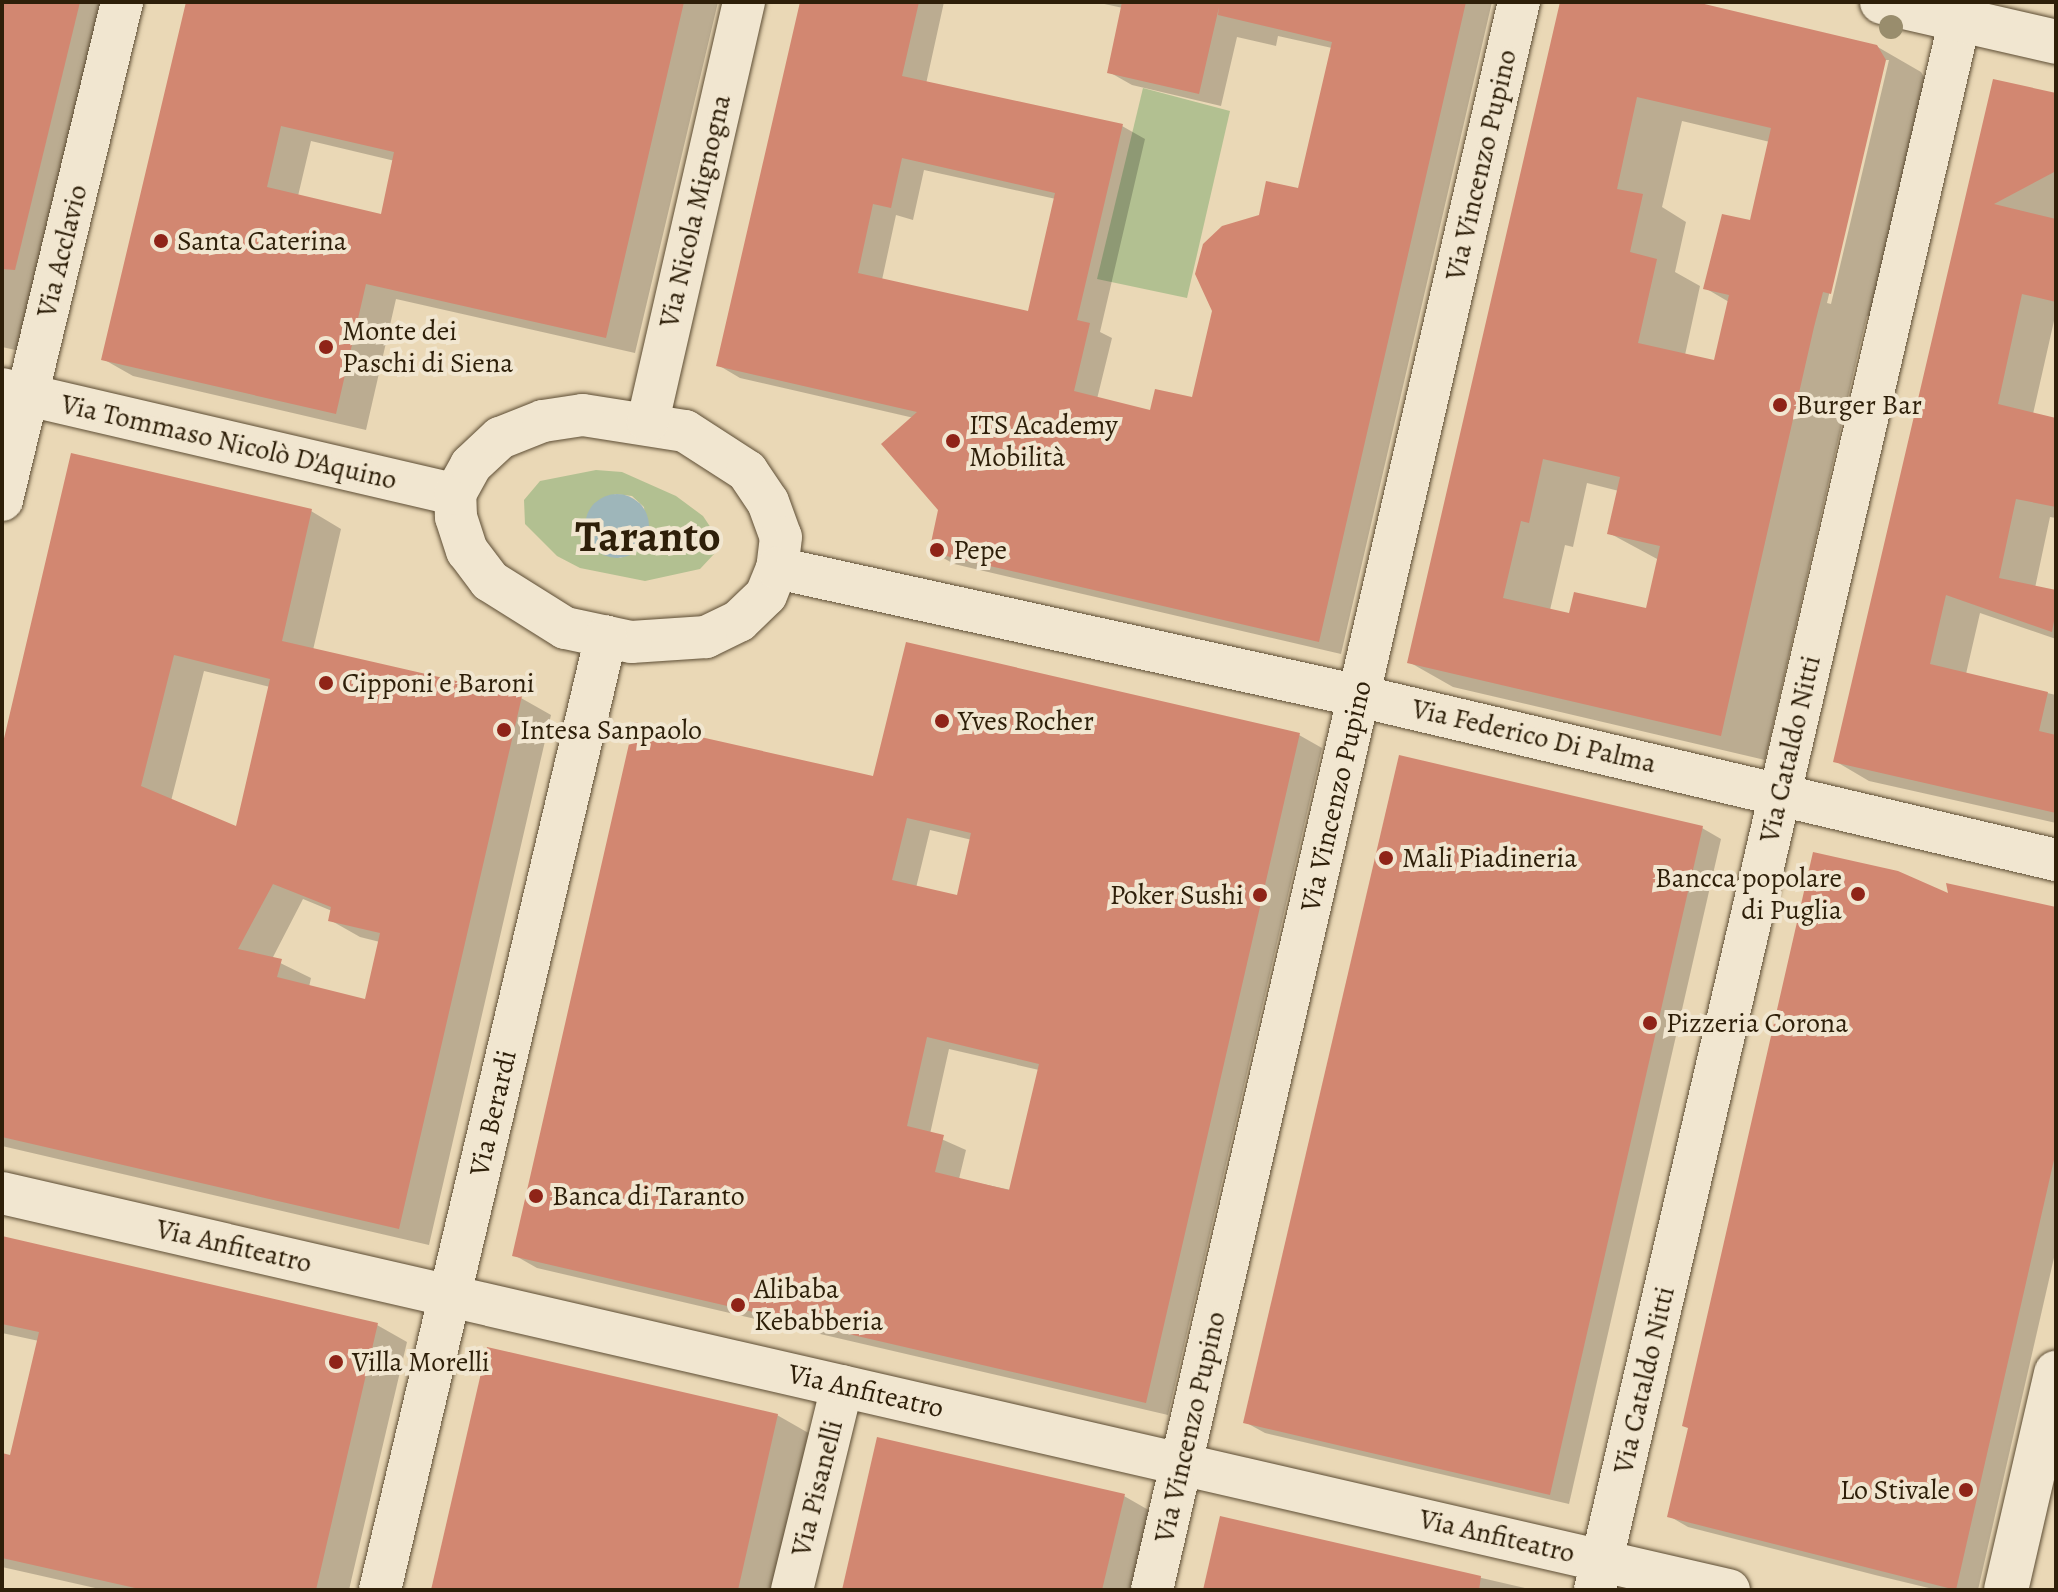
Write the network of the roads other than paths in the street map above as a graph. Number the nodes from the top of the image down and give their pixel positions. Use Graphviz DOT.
graph roads {
  1 [pos="122,2"];
  2 [pos="744,2"];
  3 [pos="1519,2"];
  4 [pos="1882,2"];
  5 [pos="1962,11"];
  6 [pos="2056,42"];
  7 [pos="15,392"];
  8 [pos="648,421"];
  9 [pos="455,494"];
  10 [pos="2,500"];
  11 [pos="777,568"];
  12 [pos="606,636"];
  13 [pos="1359,696"];
  14 [pos="1780,795"];
  15 [pos="2056,860"];
  16 [pos="2,1193"];
  17 [pos="449,1296"];
  18 [pos="2056,1373"];
  19 [pos="842,1386"];
  20 [pos="1182,1463"];
  21 [pos="1599,1575"];
  22 [pos="380,1590"];
  23 [pos="792,1590"];
  24 [pos="1152,1590"];
  25 [pos="1729,1590"];
  26 [pos="2006,1590"];
  1 -- 7 [label="street, Via Acclavio"];
  2 -- 8 [label="street, Via Nicola Mignogna"];
  3 -- 13 [label="street, Via Vincenzo Pupino"];
  4 -- 5 [label="street"];
  5 -- 6 [label="street"];
  5 -- 14 [label="street, Via Cataldo Nitti"];
  7 -- 9 [label="street, Via Tommaso Nicolò D'Aquino"];
  7 -- 10 [label="street, Via Acclavio"];
  8 -- 9 [label="street"];
  8 -- 11 [label="street"];
  9 -- 12 [label="street"];
  11 -- 12 [label="street"];
  11 -- 13 [label="street, Via Federico Di Palma"];
  12 -- 17 [label="street, Via Berardi"];
  13 -- 14 [label="street, Via Federico Di Palma"];
  13 -- 20 [label="street, Via Vincenzo Pupino"];
  14 -- 15 [label="street, Via Federico Di Palma"];
  14 -- 21 [label="street, Via Cataldo Nitti"];
  16 -- 17 [label="street, Via Anfiteatro"];
  17 -- 19 [label="street, Via Anfiteatro"];
  17 -- 22 [label="street, Via Berardi"];
  18 -- 26 [label="street"];
  19 -- 20 [label="street, Via Anfiteatro"];
  19 -- 23 [label="street, Via Pisanelli"];
  20 -- 21 [label="street, Via Anfiteatro"];
  20 -- 24 [label="street, Via Vincenzo Pupino"];
  21 -- 25 [label="street, Via Anfiteatro"];
}
